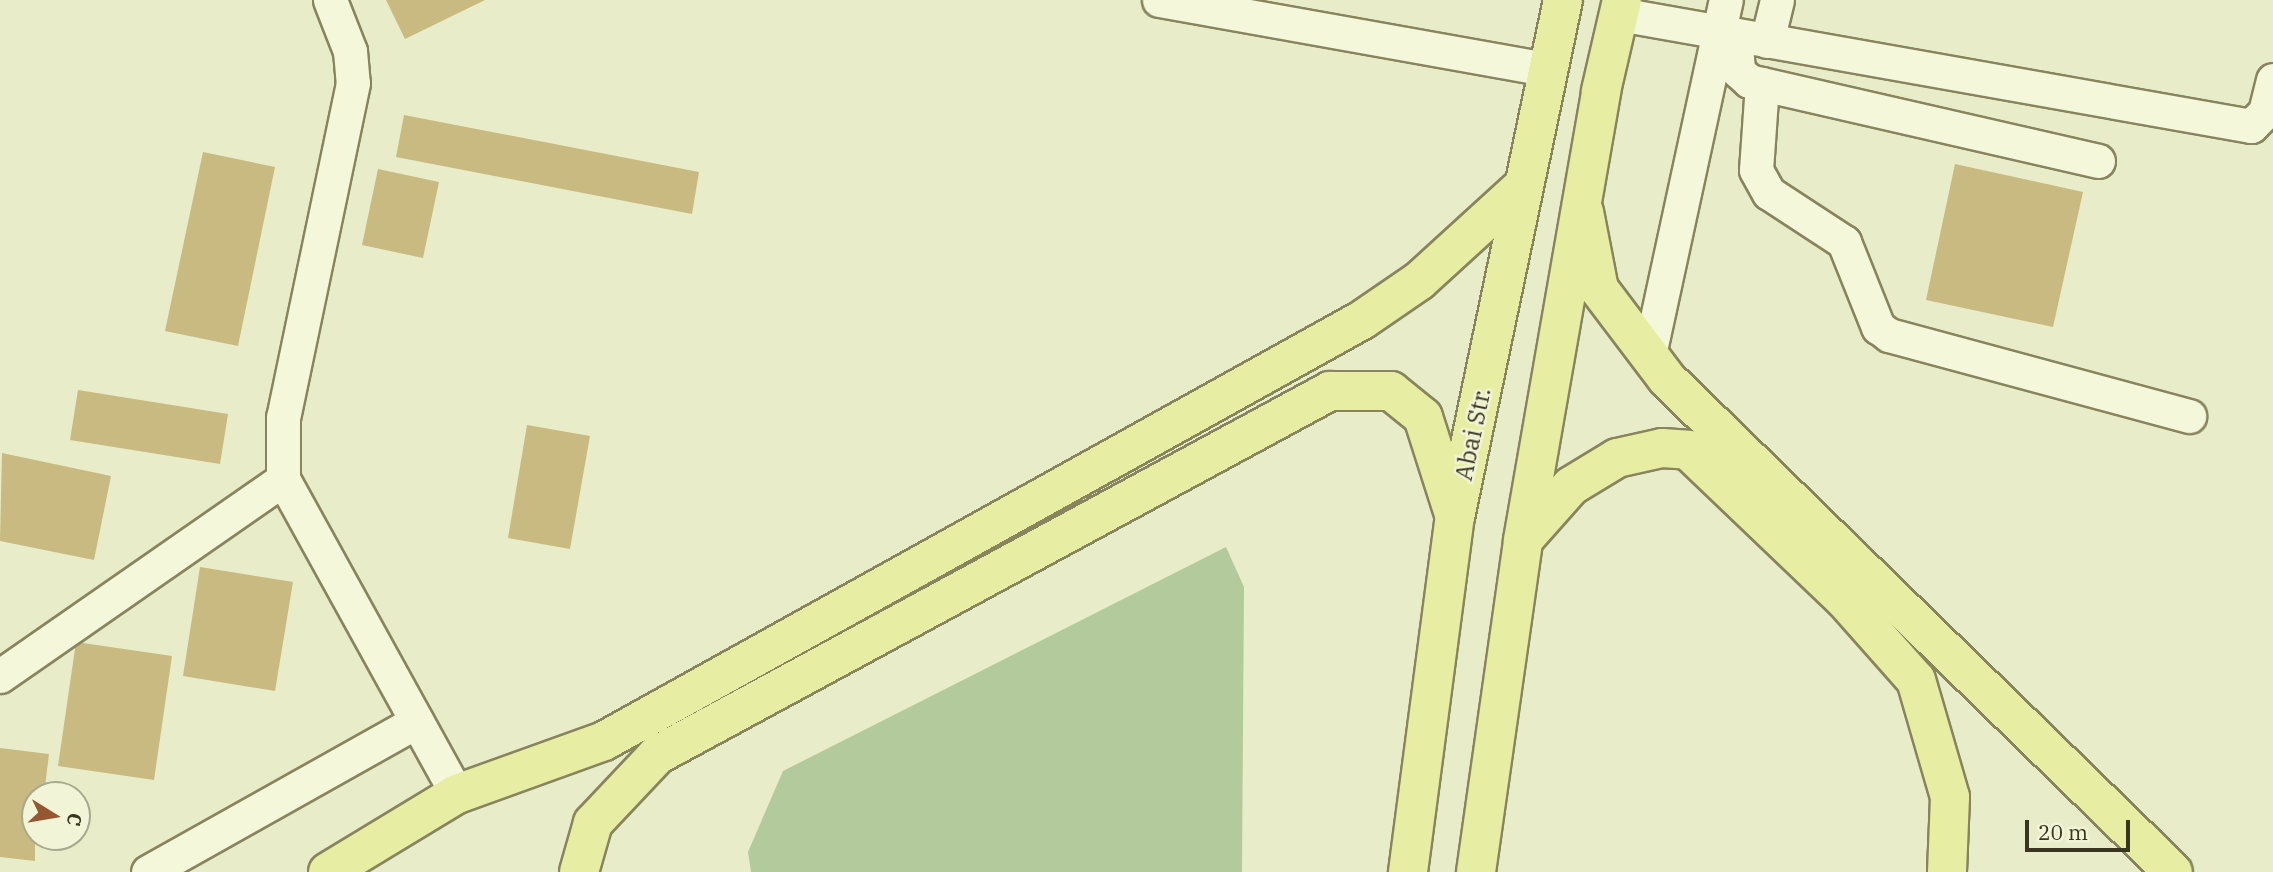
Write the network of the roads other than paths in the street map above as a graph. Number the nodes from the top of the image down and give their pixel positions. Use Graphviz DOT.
graph roads {
  1 [pos="330,0"];
  2 [pos="1159,0"];
  3 [pos="1563,0"];
  4 [pos="1726,0"];
  5 [pos="1777,0"];
  6 [pos="1621,7"];
  7 [pos="1727,33"];
  8 [pos="1767,41"];
  9 [pos="1548,69"];
  10 [pos="2273,80"];
  11 [pos="1762,84"];
  12 [pos="2098,160"];
  13 [pos="1523,186"];
  14 [pos="1584,212"];
  15 [pos="1649,355"];
  16 [pos="2189,416"];
  17 [pos="283,479"];
  18 [pos="1455,517"];
  19 [pos="1523,540"];
  20 [pos="0,676"];
  21 [pos="417,721"];
  22 [pos="457,794"];
  23 [pos="148,872"];
  24 [pos="328,872"];
  25 [pos="579,872"];
  26 [pos="1408,872"];
  27 [pos="1476,872"];
  28 [pos="1947,872"];
  29 [pos="2173,872"];
  1 -- 17 [label="street"];
  2 -- 9 [label="street"];
  3 -- 9 [label="main road, Abai Str."];
  4 -- 7 [label="street"];
  5 -- 8 [label="street"];
  6 -- 7 [label="street"];
  6 -- 14 [label="main road"];
  7 -- 8 [label="street"];
  7 -- 11 [label="street"];
  7 -- 15 [label="street"];
  8 -- 10 [label="street"];
  9 -- 13 [label="main road, Abai Str."];
  11 -- 12 [label="street"];
  11 -- 16 [label="street"];
  13 -- 18 [label="main road, Abai Str."];
  13 -- 22 [label="main road"];
  14 -- 15 [label="main road"];
  14 -- 19 [label="main road"];
  15 -- 29 [label="main road"];
  17 -- 20 [label="street"];
  17 -- 21 [label="street"];
  18 -- 25 [label="main road"];
  18 -- 26 [label="main road, Abai Str."];
  19 -- 27 [label="main road"];
  19 -- 28 [label="main road"];
  21 -- 22 [label="street"];
  21 -- 23 [label="street"];
  22 -- 24 [label="main road"];
}
